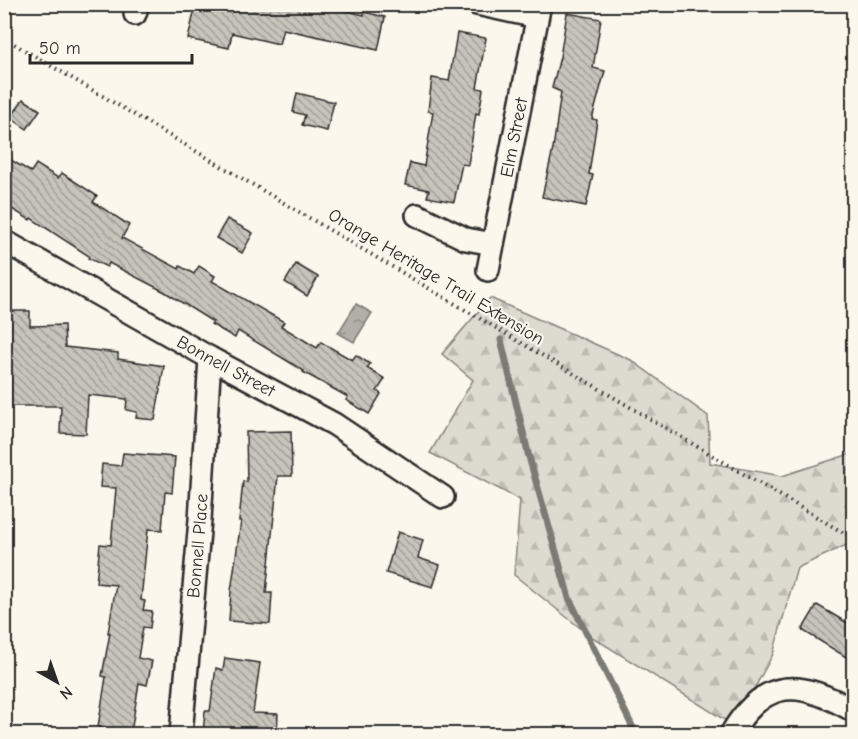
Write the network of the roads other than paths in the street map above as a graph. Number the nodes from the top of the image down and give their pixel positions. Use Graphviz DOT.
graph roads {
  1 [pos="477,4"];
  2 [pos="538,11"];
  3 [pos="417,215"];
  4 [pos="4,241"];
  5 [pos="493,244"];
  6 [pos="488,270"];
  7 [pos="210,358"];
  8 [pos="443,497"];
  9 [pos="854,711"];
  10 [pos="181,735"];
  11 [pos="731,735"];
  1 -- 2 [label="street"];
  2 -- 5 [label="street, Elm Street"];
  3 -- 5 [label="street"];
  4 -- 7 [label="street, Bonnell Street"];
  5 -- 6 [label="street, Elm Street"];
  7 -- 8 [label="street, Bonnell Street"];
  7 -- 10 [label="street, Bonnell Place"];
  9 -- 11 [label="street"];
}
